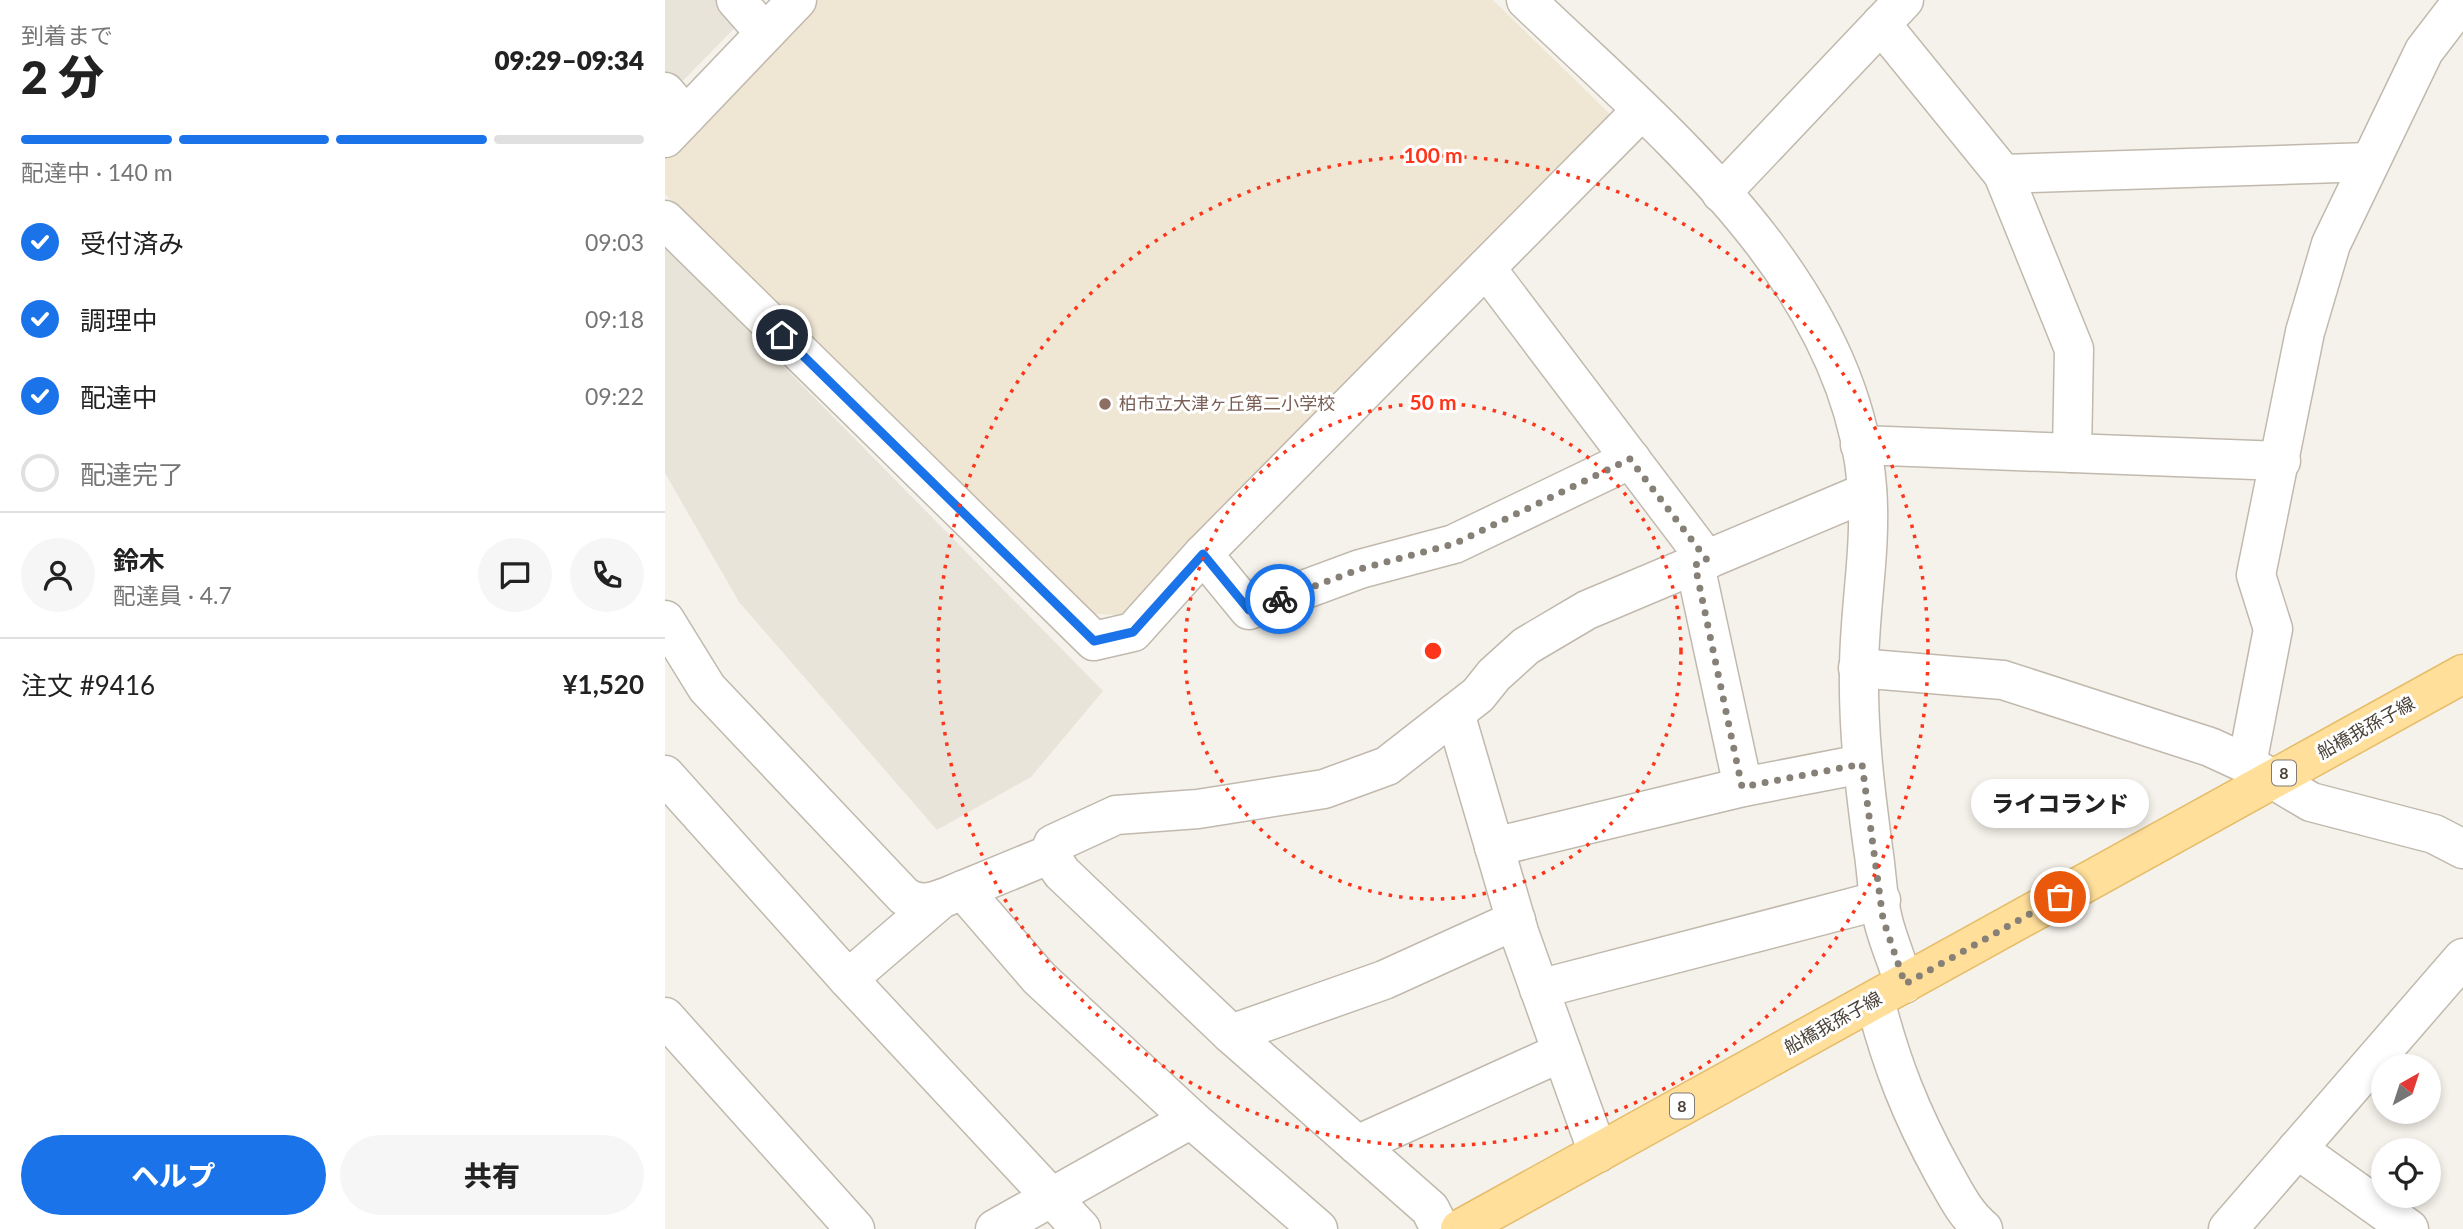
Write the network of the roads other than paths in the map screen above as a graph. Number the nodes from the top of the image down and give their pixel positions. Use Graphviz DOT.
graph roads {
  1 [pos="736,0"];
  2 [pos="797,0"];
  3 [pos="1526,0"];
  4 [pos="2463,0"];
  5 [pos="1892,12"];
  6 [pos="765,33"];
  7 [pos="1641,111"];
  8 [pos="672,115"];
  9 [pos="2371,162"];
  10 [pos="2003,174"];
  11 [pos="1721,193"];
  12 [pos="665,220"];
  13 [pos="1486,268"];
  14 [pos="1860,445"];
  15 [pos="2072,453"];
  16 [pos="1630,459"];
  17 [pos="2281,461"];
  18 [pos="1867,492"];
  19 [pos="1203,554"];
  20 [pos="1701,562"];
  21 [pos="665,620"];
  22 [pos="1859,668"];
  23 [pos="2463,674"];
  24 [pos="1455,713"];
  25 [pos="1862,764"];
  26 [pos="2260,772"];
  27 [pos="665,775"];
  28 [pos="1742,787"];
  29 [pos="1495,847"];
  30 [pos="2463,849"];
  31 [pos="1053,853"];
  32 [pos="952,895"];
  33 [pos="1881,900"];
  34 [pos="1515,920"];
  35 [pos="2463,958"];
  36 [pos="848,979"];
  37 [pos="1539,989"];
  38 [pos="1890,992"];
  39 [pos="665,1017"];
  40 [pos="1231,1034"];
  41 [pos="1562,1052"];
  42 [pos="1191,1119"];
  43 [pos="1357,1145"];
  44 [pos="2298,1149"];
  45 [pos="1598,1153"];
  46 [pos="1052,1199"];
  47 [pos="1964,1224"];
  48 [pos="2409,1228"];
  49 [pos="855,1229"];
  50 [pos="995,1229"];
  51 [pos="1081,1229"];
  52 [pos="1318,1229"];
  53 [pos="1440,1229"];
  54 [pos="1460,1229"];
  55 [pos="2228,1229"];
  1 -- 6 [label="street"];
  2 -- 6 [label="street"];
  3 -- 7 [label="street"];
  4 -- 9 [label="street"];
  5 -- 10 [label="street"];
  5 -- 11 [label="street"];
  6 -- 8 [label="street"];
  7 -- 11 [label="street"];
  7 -- 13 [label="street"];
  9 -- 10 [label="street"];
  9 -- 17 [label="street"];
  10 -- 15 [label="street"];
  11 -- 14 [label="street"];
  12 -- 19 [label="street"];
  13 -- 16 [label="street"];
  13 -- 19 [label="street"];
  14 -- 15 [label="street"];
  14 -- 18 [label="street"];
  15 -- 17 [label="street"];
  16 -- 19 [label="street"];
  16 -- 20 [label="street"];
  17 -- 26 [label="street"];
  18 -- 20 [label="street"];
  18 -- 22 [label="street"];
  20 -- 24 [label="street"];
  20 -- 28 [label="street"];
  21 -- 32 [label="street"];
  22 -- 25 [label="street"];
  22 -- 26 [label="street"];
  23 -- 26 [label="main road, 船橋我孫子線 / 8"];
  24 -- 29 [label="street"];
  24 -- 31 [label="street"];
  25 -- 28 [label="street"];
  25 -- 33 [label="street"];
  26 -- 30 [label="street"];
  26 -- 38 [label="main road, 船橋我孫子線 / 8"];
  27 -- 36 [label="street"];
  28 -- 29 [label="street"];
  29 -- 34 [label="street"];
  31 -- 32 [label="street"];
  31 -- 40 [label="street"];
  32 -- 36 [label="street"];
  32 -- 42 [label="street"];
  33 -- 37 [label="street"];
  33 -- 38 [label="street"];
  34 -- 37 [label="street"];
  34 -- 40 [label="street"];
  35 -- 44 [label="street"];
  36 -- 46 [label="street"];
  37 -- 41 [label="street"];
  38 -- 45 [label="main road, 船橋我孫子線 / 8"];
  38 -- 47 [label="street"];
  39 -- 49 [label="street"];
  40 -- 43 [label="street"];
  41 -- 43 [label="street"];
  41 -- 45 [label="street"];
  42 -- 46 [label="street"];
  42 -- 52 [label="street"];
  43 -- 53 [label="street"];
  44 -- 48 [label="street"];
  44 -- 55 [label="street"];
  45 -- 54 [label="main road, 船橋我孫子線 / 8"];
  46 -- 50 [label="street"];
  46 -- 51 [label="street"];
}
